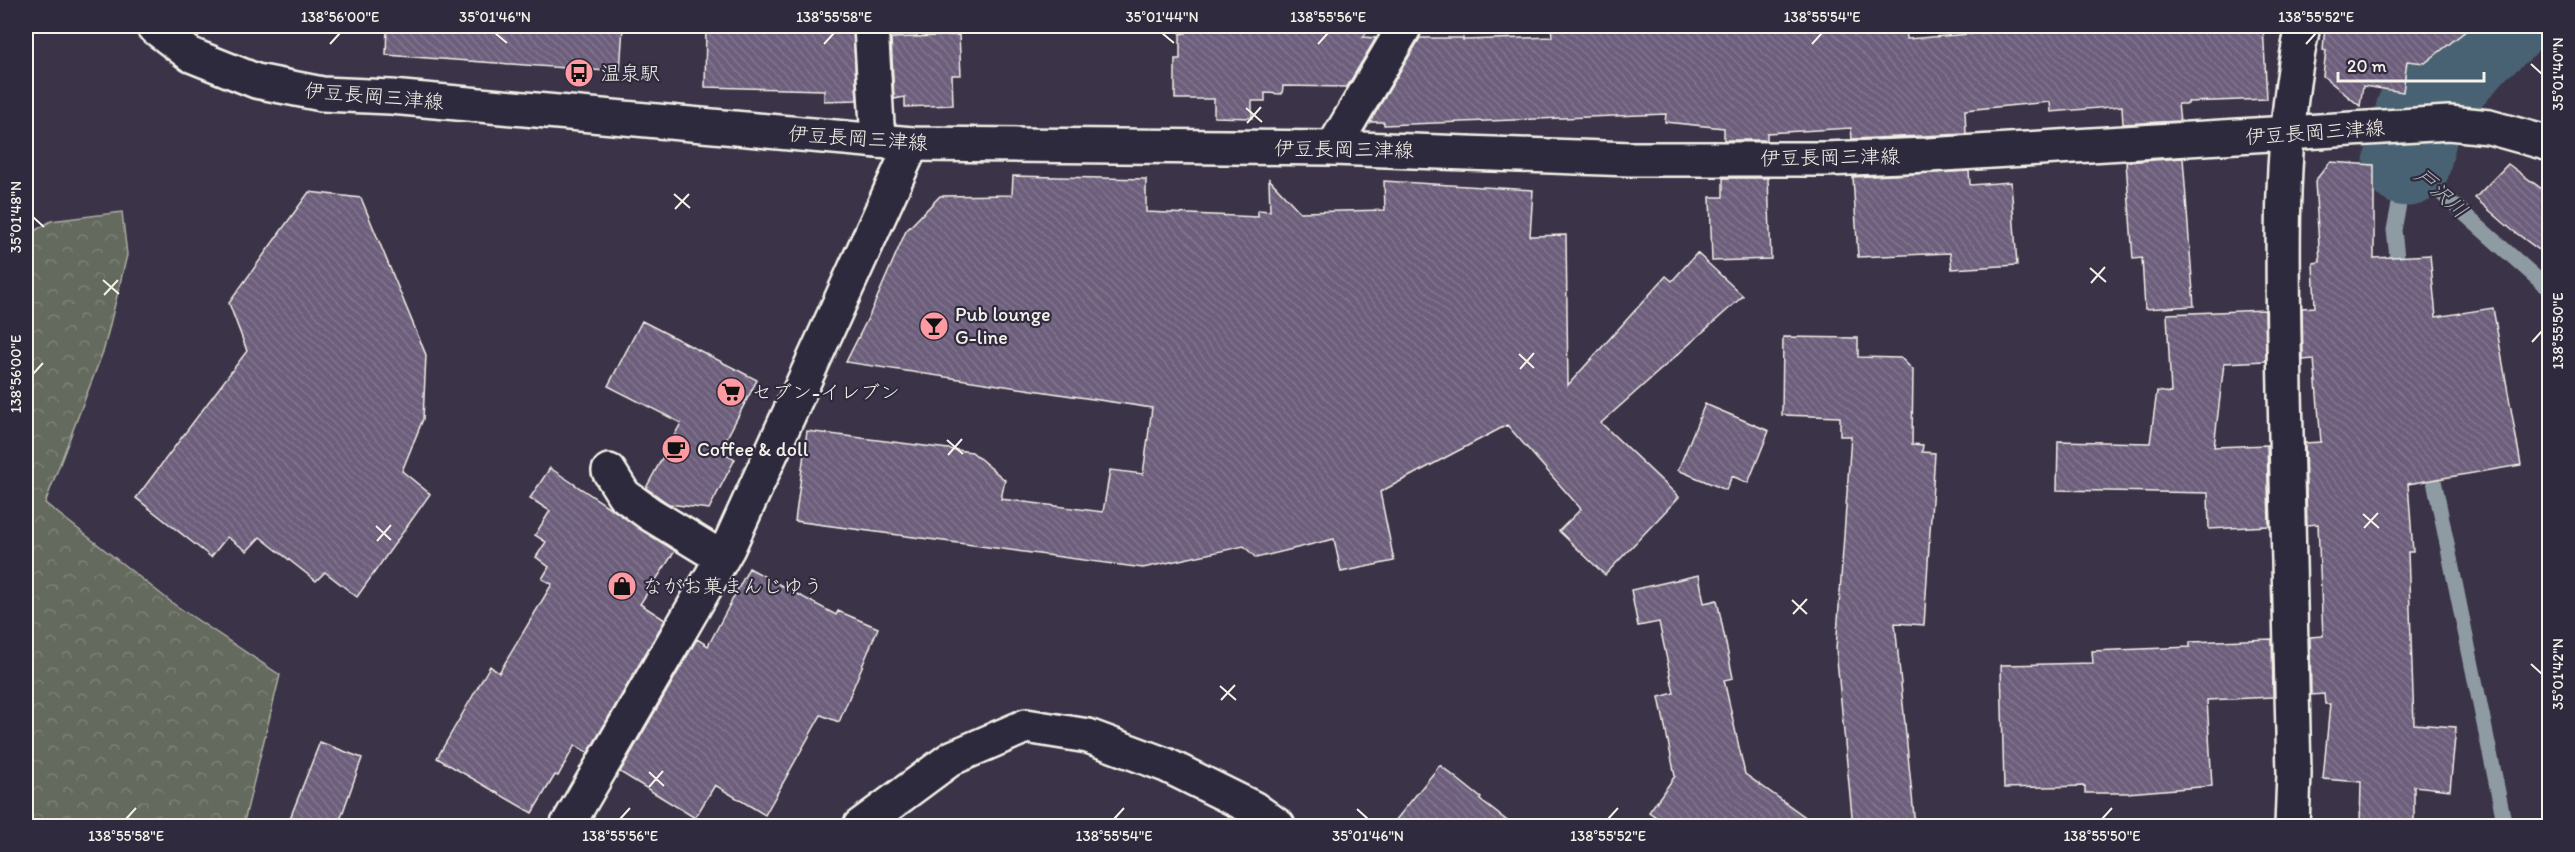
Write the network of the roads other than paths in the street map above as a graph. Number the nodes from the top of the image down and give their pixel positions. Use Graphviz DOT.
graph roads {
  1 [pos="153,26"];
  2 [pos="871,26"];
  3 [pos="1405,26"];
  4 [pos="2303,26"];
  5 [pos="2287,134"];
  6 [pos="878,141"];
  7 [pos="912,144"];
  8 [pos="2550,144"];
  9 [pos="1333,148"];
  10 [pos="609,471"];
  11 [pos="722,558"];
  12 [pos="567,826"];
  13 [pos="860,826"];
  14 [pos="1278,826"];
  15 [pos="2292,826"];
  1 -- 6 [label="street, 伊豆長岡三津線"];
  2 -- 6 [label="street"];
  3 -- 9 [label="street"];
  4 -- 5 [label="street"];
  5 -- 8 [label="street, 伊豆長岡三津線"];
  5 -- 9 [label="street, 伊豆長岡三津線"];
  5 -- 15 [label="street"];
  6 -- 7 [label="street, 伊豆長岡三津線"];
  7 -- 9 [label="street, 伊豆長岡三津線"];
  7 -- 11 [label="street"];
  10 -- 11 [label="street"];
  11 -- 12 [label="street"];
  13 -- 14 [label="street"];
}
